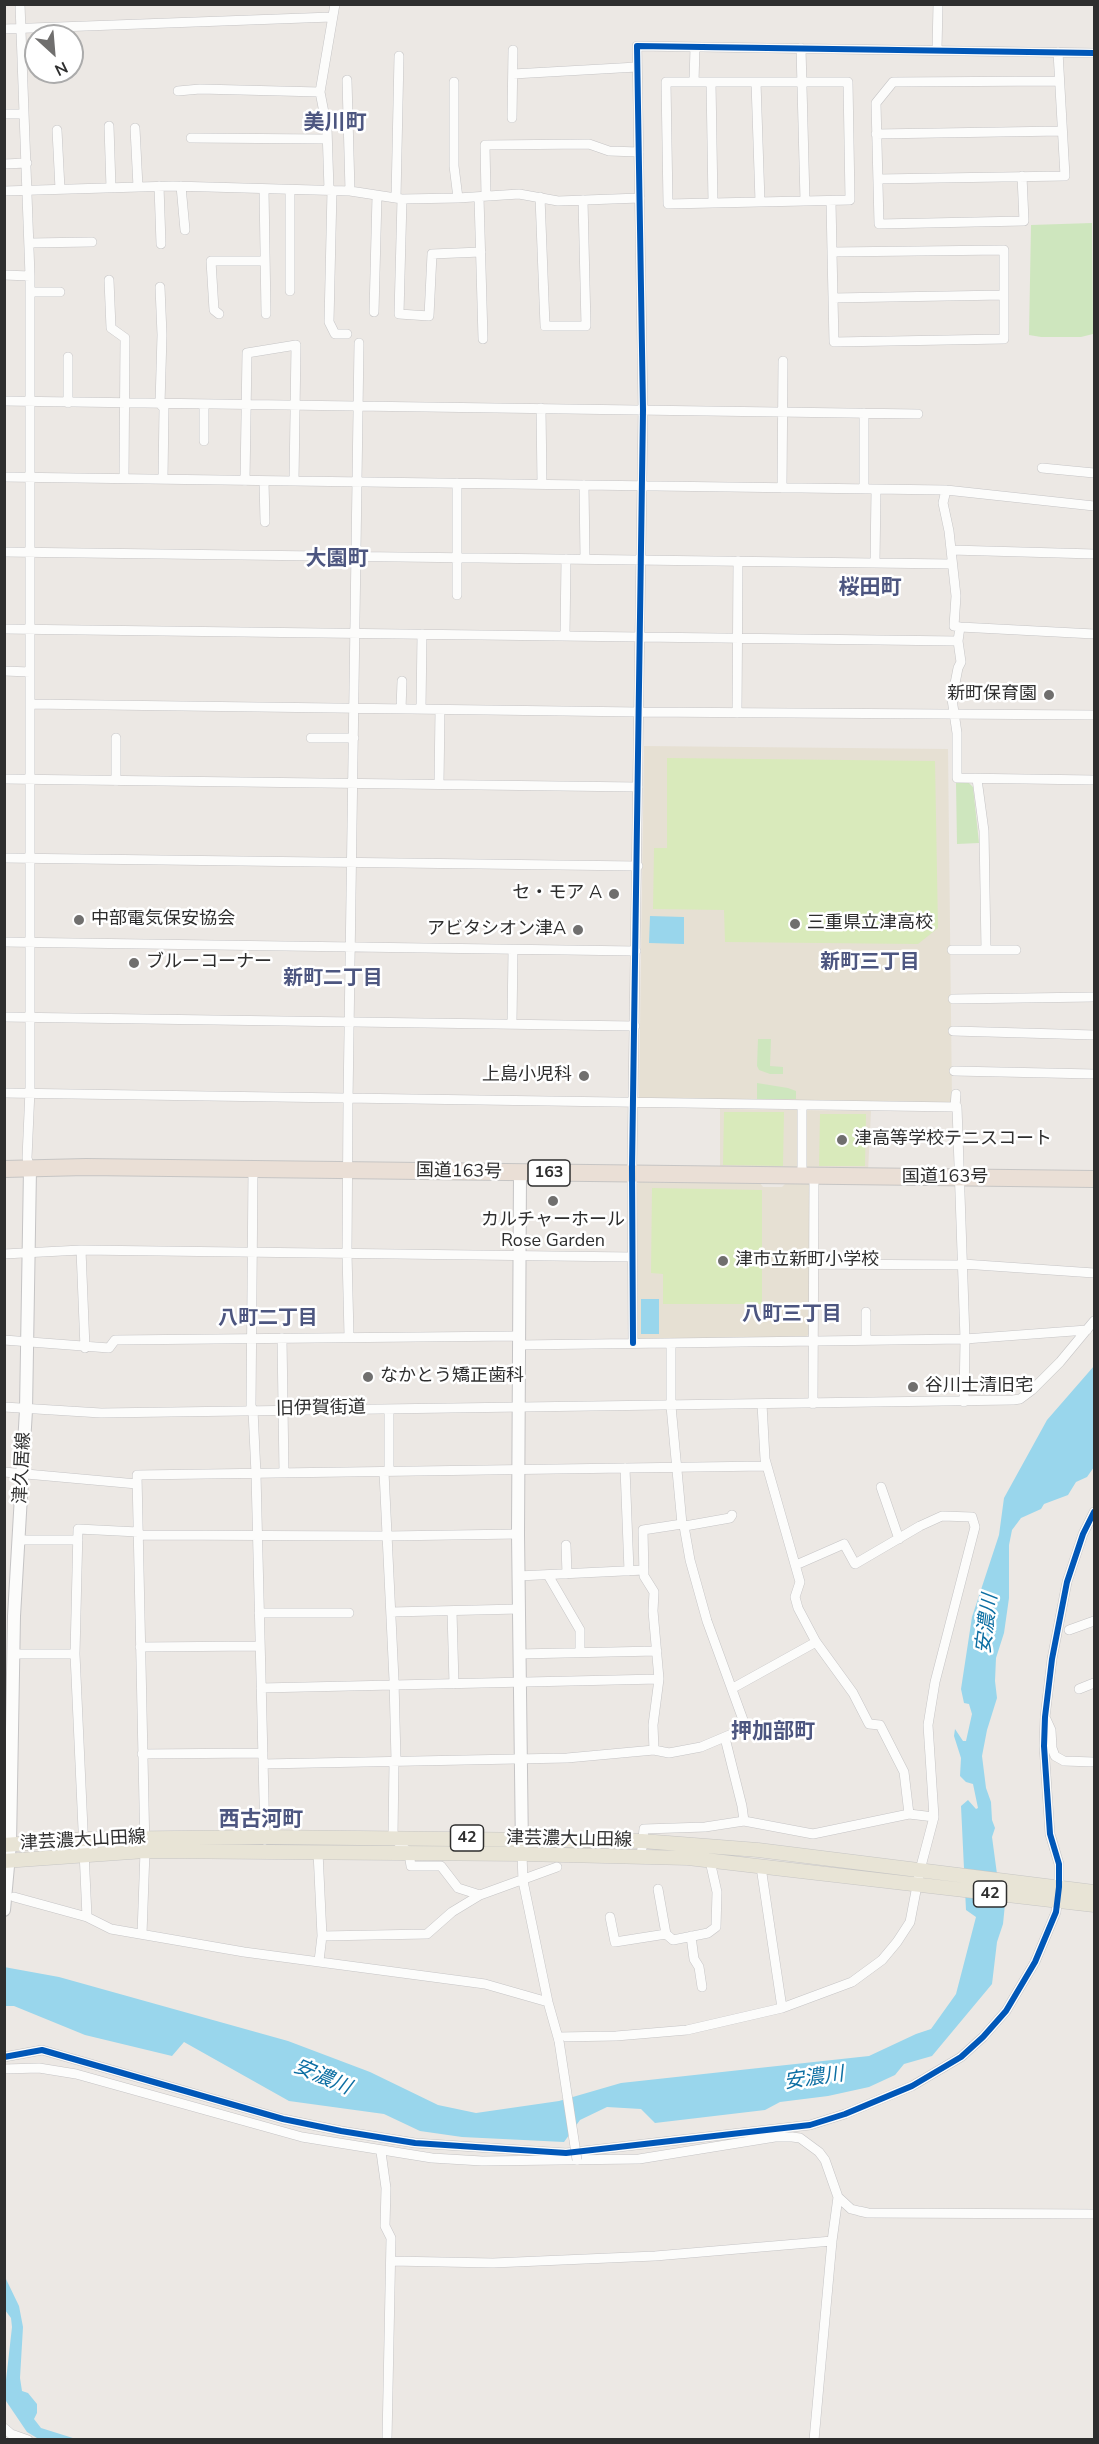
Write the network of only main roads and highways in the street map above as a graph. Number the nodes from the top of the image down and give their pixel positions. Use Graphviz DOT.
graph roads {
  1 [pos="4,1169"];
  2 [pos="30,1169"];
  3 [pos="520,1173"];
  4 [pos="1095,1179"];
  5 [pos="9,1616"];
  6 [pos="7,1791"];
  7 [pos="522,1839"];
  8 [pos="144,1844"];
  9 [pos="7,1845"];
  10 [pos="522,1854"];
  11 [pos="6,1861"];
  12 [pos="1095,1892"];
  13 [pos="1058,1894"];
  14 [pos="1095,1905"];
  15 [pos="4,1910"];
  1 -- 2 [label="highway, 国道163号 / 163"];
  2 -- 3 [label="highway, 国道163号 / 163"];
  2 -- 5 [label="main road, 津久居線"];
  3 -- 4 [label="highway, 国道163号 / 163"];
  3 -- 7 [label="main road"];
  5 -- 6 [label="main road, 津久居線"];
  6 -- 9 [label="main road, 津久居線"];
  7 -- 8 [label="main road, 津芸濃大山田線 / 42"];
  7 -- 10 [label="main road"];
  7 -- 13 [label="main road, 津芸濃大山田線 / 42"];
  8 -- 9 [label="main road, 津芸濃大山田線 / 42"];
  8 -- 10 [label="main road, 津芸濃大山田線 / 42"];
  8 -- 11 [label="main road, 津芸濃大山田線 / 42"];
  9 -- 11 [label="main road, 津久居線"];
  10 -- 13 [label="main road, 津芸濃大山田線 / 42"];
  11 -- 15 [label="main road, 津久居線"];
  12 -- 13 [label="main road, 津芸濃大山田線 / 42"];
  13 -- 14 [label="main road, 津芸濃大山田線 / 42"];
}
